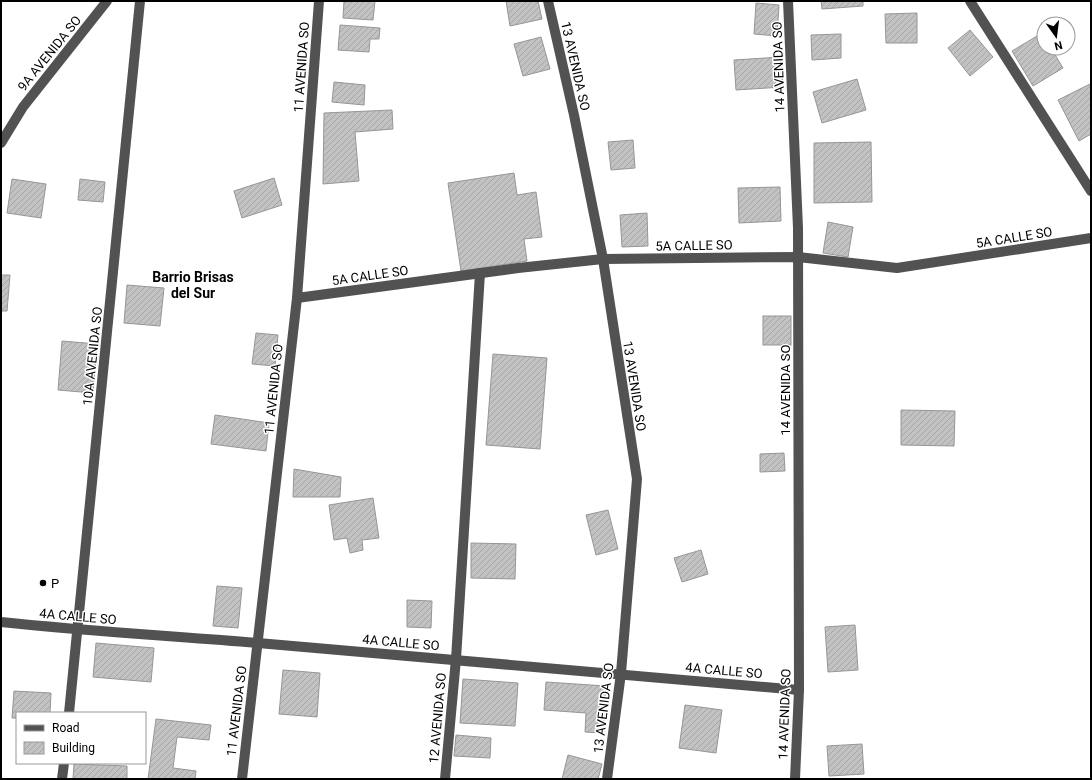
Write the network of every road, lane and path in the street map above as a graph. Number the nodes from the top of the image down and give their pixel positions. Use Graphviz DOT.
graph roads {
  1 [pos="108,1"];
  2 [pos="140,1"];
  3 [pos="319,1"];
  4 [pos="548,1"];
  5 [pos="788,1"];
  6 [pos="970,1"];
  7 [pos="1,143"];
  8 [pos="1091,191"];
  9 [pos="1091,238"];
  10 [pos="798,257"];
  11 [pos="603,259"];
  12 [pos="480,273"];
  13 [pos="297,298"];
  14 [pos="1,622"];
  15 [pos="78,630"];
  16 [pos="257,643"];
  17 [pos="456,659"];
  18 [pos="622,673"];
  19 [pos="798,690"];
  20 [pos="69,712"];
  21 [pos="64,764"];
  22 [pos="62,779"];
  23 [pos="242,779"];
  24 [pos="445,779"];
  25 [pos="607,779"];
  26 [pos="795,779"];
  1 -- 7 [label="street, 9A AVENIDA SO"];
  2 -- 15 [label="street, 10A AVENIDA SO"];
  3 -- 13 [label="street, 11 AVENIDA SO"];
  4 -- 11 [label="street, 13 AVENIDA SO"];
  5 -- 10 [label="street, 14 AVENIDA SO"];
  6 -- 8 [label="street"];
  9 -- 10 [label="street, 5A CALLE SO"];
  10 -- 11 [label="street, 5A CALLE SO"];
  10 -- 19 [label="street, 14 AVENIDA SO"];
  11 -- 12 [label="street, 5A CALLE SO"];
  11 -- 18 [label="street, 13 AVENIDA SO"];
  12 -- 13 [label="street, 5A CALLE SO"];
  12 -- 17 [label="street, 12 AVENIDA SO"];
  13 -- 16 [label="street, 11 AVENIDA SO"];
  14 -- 15 [label="street, 4A CALLE SO"];
  15 -- 16 [label="street, 4A CALLE SO"];
  15 -- 20 [label="street, 10A AVENIDA SO"];
  16 -- 17 [label="street, 4A CALLE SO"];
  16 -- 23 [label="street, 11 AVENIDA SO"];
  17 -- 18 [label="street, 4A CALLE SO"];
  17 -- 24 [label="street, 12 AVENIDA SO"];
  18 -- 19 [label="street, 4A CALLE SO"];
  18 -- 25 [label="street, 13 AVENIDA SO"];
  19 -- 26 [label="street, 14 AVENIDA SO"];
  21 -- 22 [label="street"];
}
